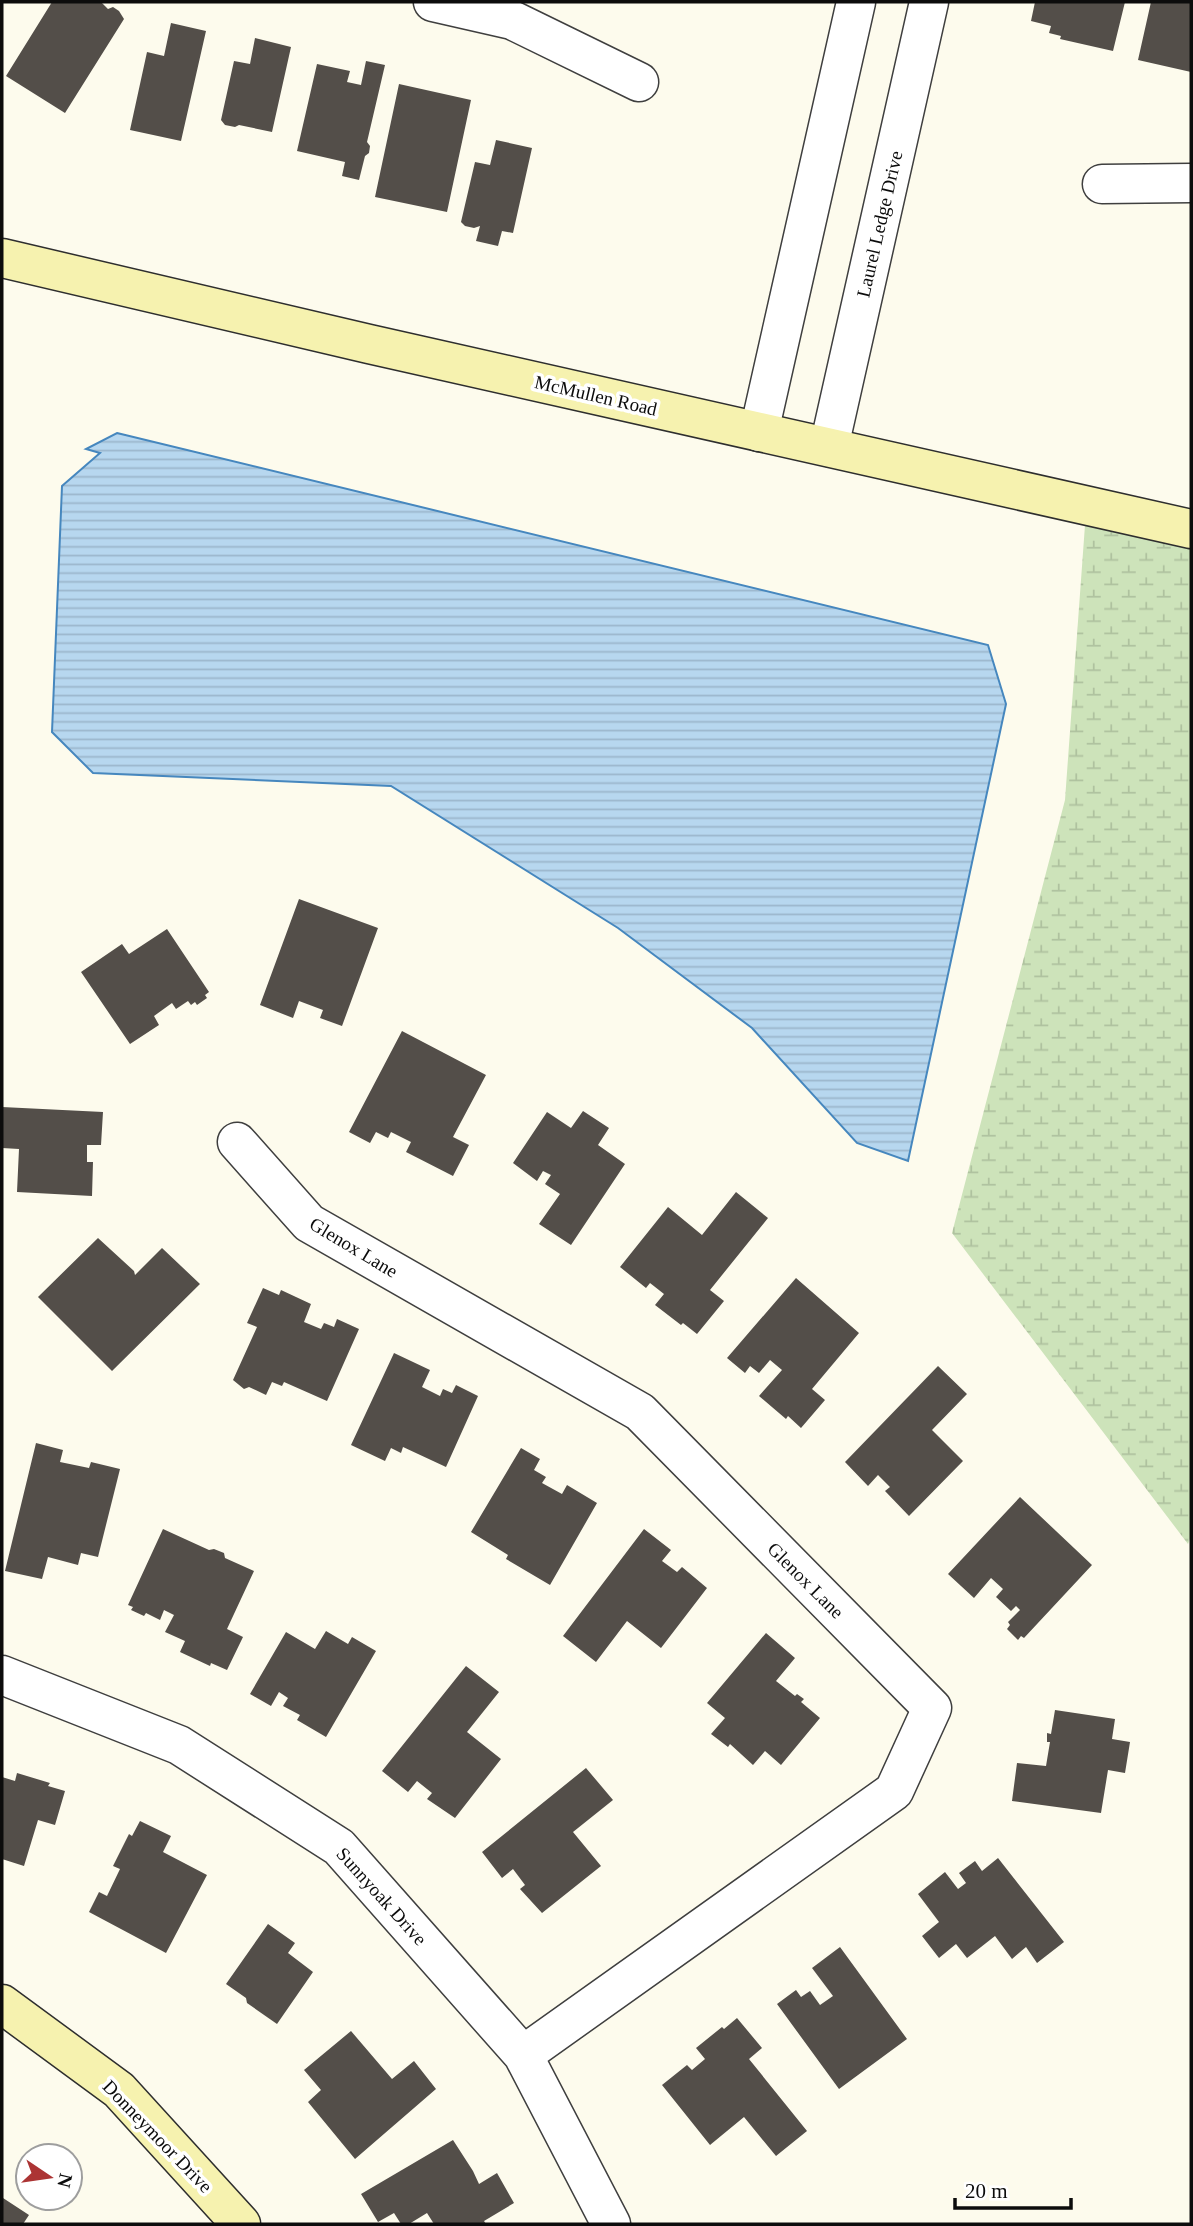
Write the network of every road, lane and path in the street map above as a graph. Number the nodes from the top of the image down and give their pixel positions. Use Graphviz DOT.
graph roads {
  1 [pos="433,2"];
  2 [pos="856,2"];
  3 [pos="929,2"];
  4 [pos="639,82"];
  5 [pos="1191,183"];
  6 [pos="1101,184"];
  7 [pos="2,258"];
  8 [pos="759,432"];
  9 [pos="829,447"];
  10 [pos="1191,529"];
  11 [pos="237,1142"];
  12 [pos="2,1675"];
  13 [pos="2,2004"];
  14 [pos="523,2054"];
  15 [pos="241,2224"];
  16 [pos="611,2224"];
  1 -- 4 [label="street"];
  2 -- 8 [label="street"];
  3 -- 9 [label="street, Laurel Ledge Drive"];
  5 -- 6 [label="street"];
  7 -- 8 [label="street, McMullen Road"];
  8 -- 9 [label="street, McMullen Road"];
  9 -- 10 [label="street, McMullen Road"];
  11 -- 14 [label="street, Glenox Lane"];
  12 -- 14 [label="street, Sunnyoak Drive"];
  13 -- 15 [label="street, Donneymoor Drive"];
  14 -- 16 [label="street, Sunnyoak Drive"];
}
